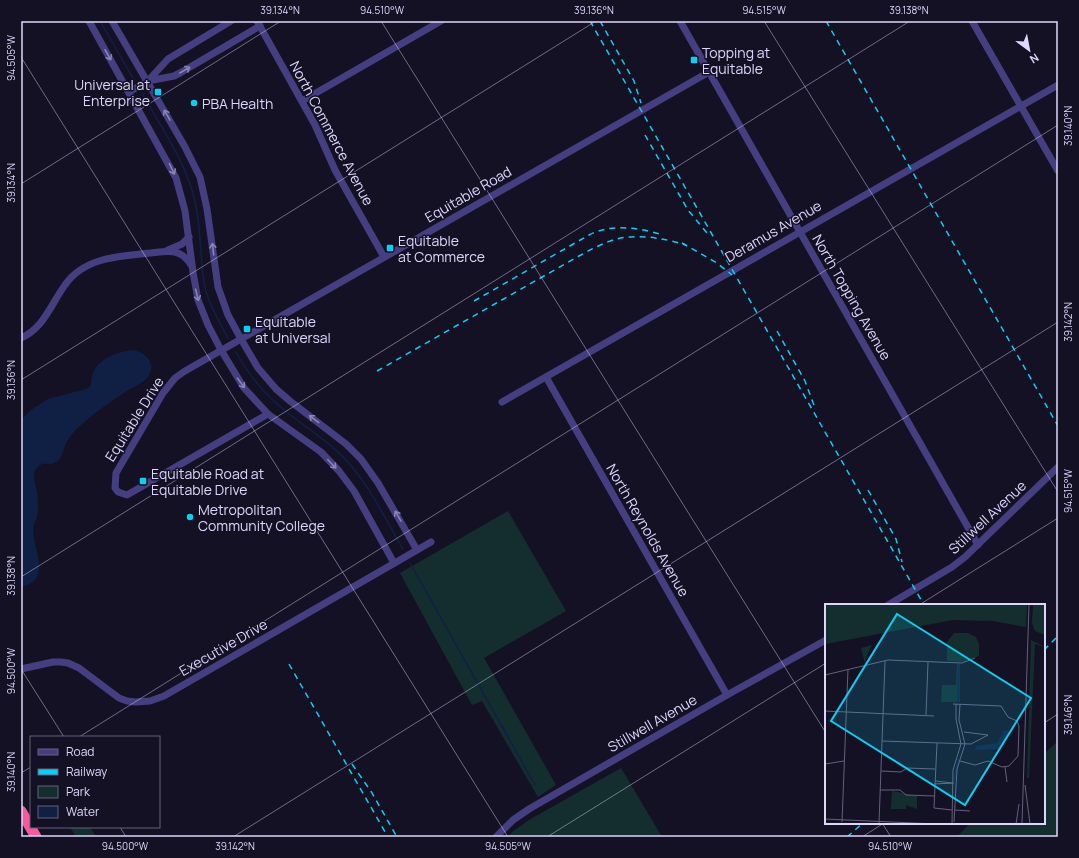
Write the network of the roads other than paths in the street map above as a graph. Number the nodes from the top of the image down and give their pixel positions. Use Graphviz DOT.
graph roads {
  1 [pos="89,21"];
  2 [pos="112,21"];
  3 [pos="231,21"];
  4 [pos="441,21"];
  5 [pos="680,21"];
  6 [pos="972,21"];
  7 [pos="258,24"];
  8 [pos="709,72"];
  9 [pos="148,81"];
  10 [pos="1058,85"];
  11 [pos="129,92"];
  12 [pos="302,101"];
  13 [pos="1021,106"];
  14 [pos="1058,171"];
  15 [pos="800,231"];
  16 [pos="189,237"];
  17 [pos="164,252"];
  18 [pos="384,257"];
  19 [pos="192,266"];
  20 [pos="21,338"];
  21 [pos="241,339"];
  22 [pos="221,350"];
  23 [pos="546,377"];
  24 [pos="502,402"];
  25 [pos="268,414"];
  26 [pos="1058,468"];
  27 [pos="431,542"];
  28 [pos="978,545"];
  29 [pos="417,550"];
  30 [pos="394,563"];
  31 [pos="890,604"];
  32 [pos="825,641"];
  33 [pos="21,669"];
  34 [pos="727,695"];
  35 [pos="21,811"];
  36 [pos="30,827"];
  37 [pos="31,828"];
  38 [pos="36,837"];
  39 [pos="496,837"];
  1 -- 11 [label="street, one-way"];
  2 -- 9 [label="street"];
  3 -- 9 [label="street"];
  4 -- 12 [label="street"];
  5 -- 8 [label="street, North Topping Avenue"];
  6 -- 13 [label="street"];
  9 -- 7 [label="street, one-way"];
  7 -- 12 [label="street, North Commerce Avenue"];
  8 -- 15 [label="street, North Topping Avenue"];
  8 -- 18 [label="street, Equitable Road"];
  9 -- 11 [label="street"];
  21 -- 9 [label="street, one-way"];
  10 -- 13 [label="street, Deramus Avenue"];
  11 -- 16 [label="street, one-way"];
  12 -- 18 [label="street, North Commerce Avenue"];
  13 -- 14 [label="street"];
  13 -- 15 [label="street, Deramus Avenue"];
  15 -- 23 [label="street, Deramus Avenue"];
  15 -- 28 [label="street, North Topping Avenue"];
  16 -- 17 [label="street"];
  16 -- 19 [label="street"];
  17 -- 19 [label="street"];
  17 -- 20 [label="street"];
  18 -- 21 [label="street, Equitable Road"];
  19 -- 22 [label="street, one-way"];
  21 -- 22 [label="street, Equitable Drive"];
  29 -- 21 [label="street, one-way"];
  22 -- 25 [label="street, one-way"];
  22 -- 25 [label="street, Equitable Drive"];
  23 -- 24 [label="street, Deramus Avenue"];
  23 -- 34 [label="street, North Reynolds Avenue"];
  25 -- 30 [label="street, one-way"];
  26 -- 28 [label="street, Stillwell Avenue"];
  27 -- 29 [label="street, Executive Drive"];
  28 -- 31 [label="street, Stillwell Avenue"];
  29 -- 30 [label="street, Executive Drive"];
  30 -- 33 [label="street, Executive Drive"];
  32 -- 34 [label="street, Stillwell Avenue"];
  34 -- 39 [label="street, Stillwell Avenue"];
  35 -- 36 [label="highway"];
  37 -- 38 [label="highway"];
}
